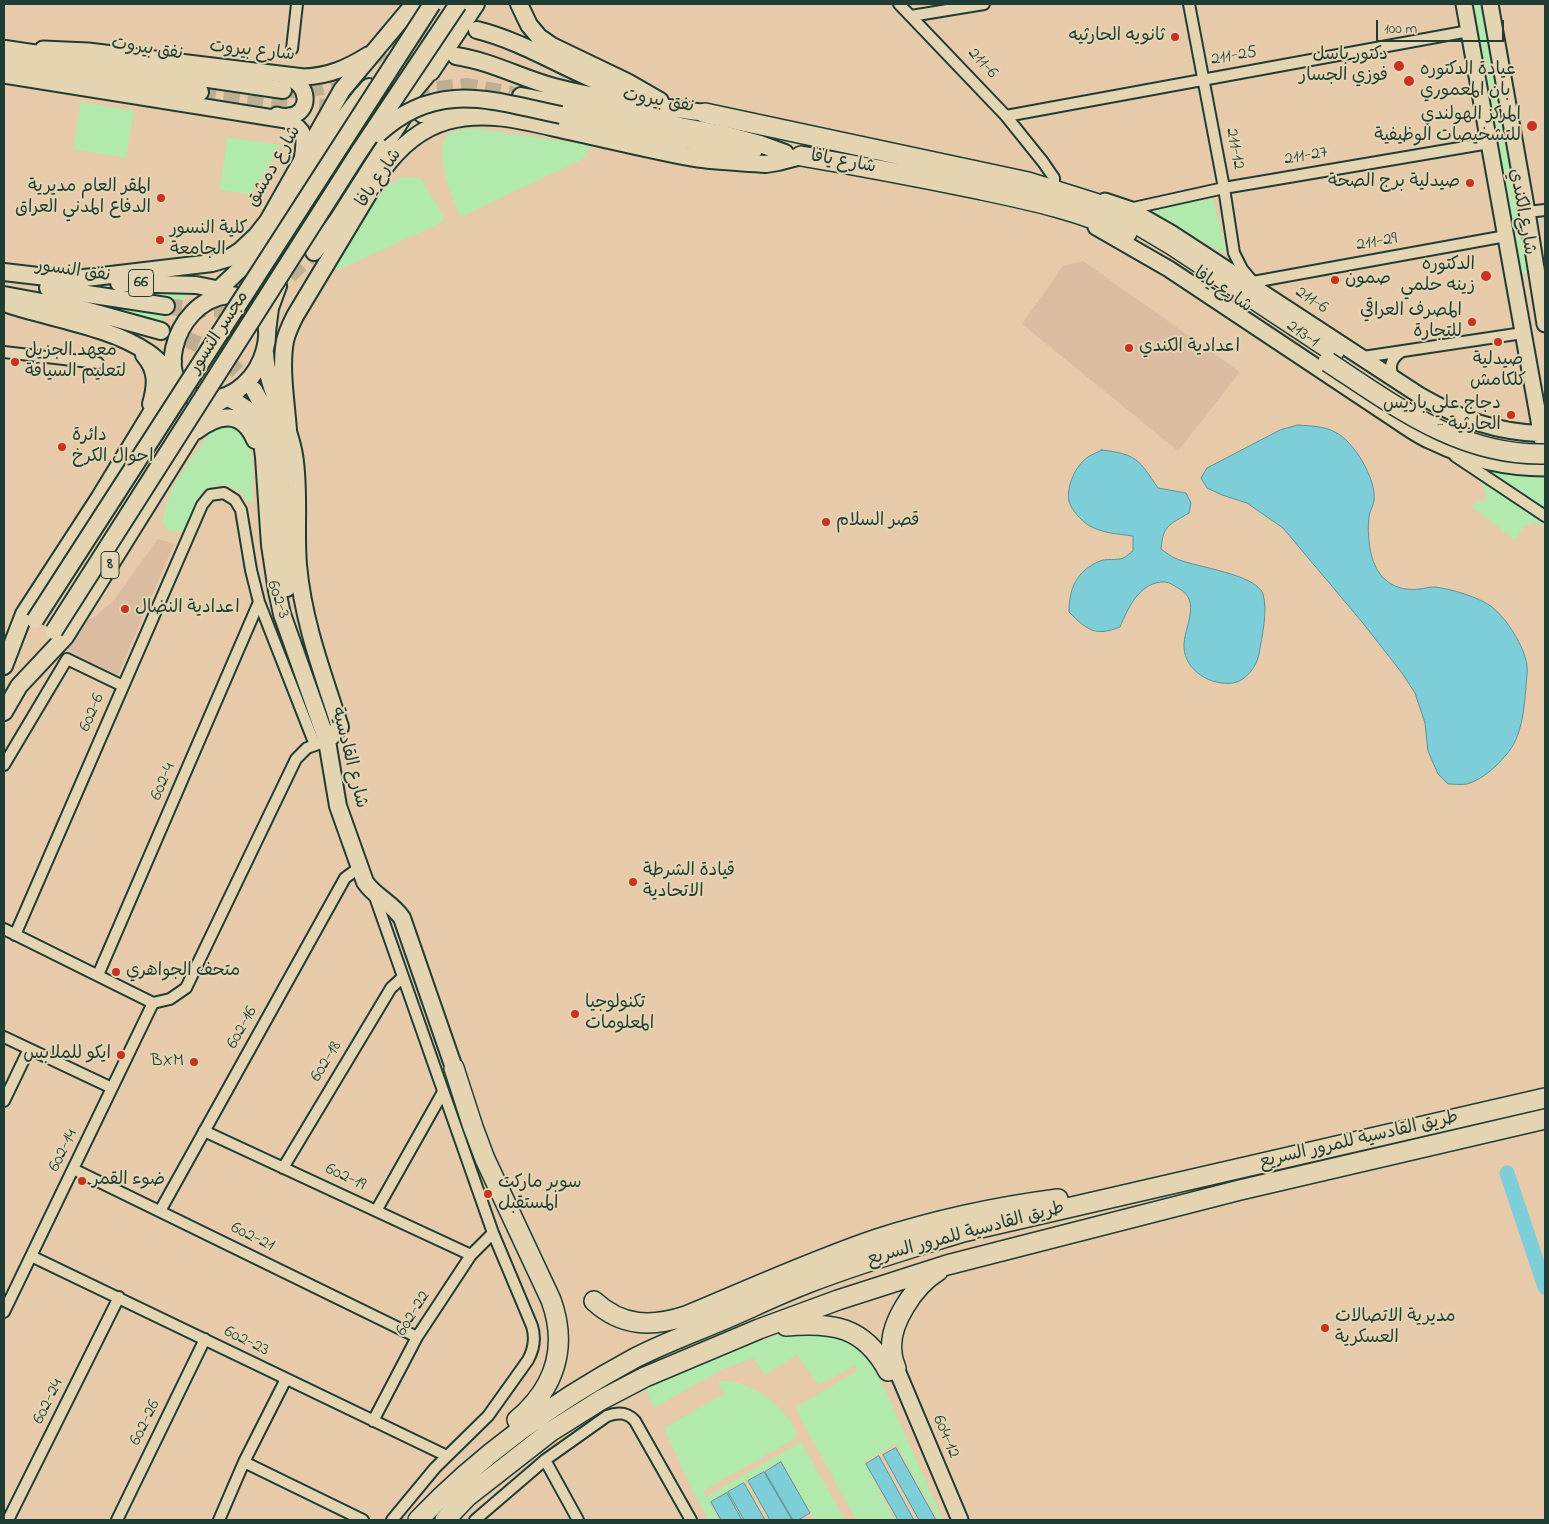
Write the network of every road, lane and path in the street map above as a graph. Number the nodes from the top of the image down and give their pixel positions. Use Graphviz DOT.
graph roads {
  1 [pos="297,4"];
  2 [pos="414,4"];
  3 [pos="432,4"];
  4 [pos="520,4"];
  5 [pos="899,4"];
  6 [pos="984,4"];
  7 [pos="1189,4"];
  8 [pos="1464,4"];
  9 [pos="1490,4"];
  10 [pos="468,6"];
  11 [pos="911,16"];
  12 [pos="477,30"];
  13 [pos="1469,31"];
  14 [pos="292,49"];
  15 [pos="372,52"];
  16 [pos="4,54"];
  17 [pos="456,56"];
  18 [pos="437,63"];
  19 [pos="272,74"];
  20 [pos="4,75"];
  21 [pos="1204,80"];
  22 [pos="369,87"];
  23 [pos="284,90"];
  24 [pos="200,92"];
  25 [pos="521,96"];
  26 [pos="660,101"];
  27 [pos="705,113"];
  28 [pos="255,114"];
  29 [pos="498,116"];
  30 [pos="1006,116"];
  31 [pos="394,131"];
  32 [pos="1489,143"];
  33 [pos="793,154"];
  34 [pos="357,155"];
  35 [pos="302,160"];
  36 [pos="1224,188"];
  37 [pos="1055,195"];
  38 [pos="1129,209"];
  39 [pos="1545,210"];
  40 [pos="1527,212"];
  41 [pos="277,221"];
  42 [pos="1506,236"];
  43 [pos="259,242"];
  44 [pos="314,252"];
  45 [pos="229,258"];
  46 [pos="244,266"];
  47 [pos="4,272"];
  48 [pos="1537,272"];
  49 [pos="1513,275"];
  50 [pos="62,280"];
  51 [pos="4,282"];
  52 [pos="178,284"];
  53 [pos="1258,287"];
  54 [pos="220,289"];
  55 [pos="1540,294"];
  56 [pos="4,295"];
  57 [pos="245,298"];
  58 [pos="1517,298"];
  59 [pos="4,303"];
  60 [pos="166,306"];
  61 [pos="197,309"];
  62 [pos="1545,324"];
  63 [pos="160,331"];
  64 [pos="267,332"];
  65 [pos="1523,333"];
  66 [pos="134,344"];
  67 [pos="1401,351"];
  68 [pos="4,352"];
  69 [pos="265,353"];
  70 [pos="1331,357"];
  71 [pos="1363,357"];
  72 [pos="98,363"];
  73 [pos="175,373"];
  74 [pos="1394,378"];
  75 [pos="235,394"];
  76 [pos="148,416"];
  77 [pos="288,430"];
  78 [pos="190,436"];
  79 [pos="1544,437"];
  80 [pos="1449,449"];
  81 [pos="1545,455"];
  82 [pos="264,468"];
  83 [pos="1545,468"];
  84 [pos="202,504"];
  85 [pos="1545,516"];
  86 [pos="259,602"];
  87 [pos="298,657"];
  88 [pos="4,666"];
  89 [pos="4,671"];
  90 [pos="19,686"];
  91 [pos="123,686"];
  92 [pos="4,712"];
  93 [pos="321,743"];
  94 [pos="4,765"];
  95 [pos="360,867"];
  96 [pos="373,893"];
  97 [pos="4,929"];
  98 [pos="15,935"];
  99 [pos="98,975"];
  100 [pos="402,977"];
  101 [pos="153,1003"];
  102 [pos="4,1037"];
  103 [pos="29,1049"];
  104 [pos="454,1068"];
  105 [pos="1545,1084"];
  106 [pos="112,1088"];
  107 [pos="443,1092"];
  108 [pos="1545,1098"];
  109 [pos="4,1101"];
  110 [pos="1474,1115"];
  111 [pos="1545,1119"];
  112 [pos="1545,1128"];
  113 [pos="204,1131"];
  114 [pos="1480,1134"];
  115 [pos="283,1168"];
  116 [pos="73,1169"];
  117 [pos="1082,1204"];
  118 [pos="160,1211"];
  119 [pos="376,1211"];
  120 [pos="493,1233"];
  121 [pos="471,1255"];
  122 [pos="31,1256"];
  123 [pos="948,1265"];
  124 [pos="119,1297"];
  125 [pos="594,1301"];
  126 [pos="4,1312"];
  127 [pos="759,1329"];
  128 [pos="417,1337"];
  129 [pos="204,1339"];
  130 [pos="892,1369"];
  131 [pos="286,1379"];
  132 [pos="373,1421"];
  133 [pos="488,1453"];
  134 [pos="447,1456"];
  135 [pos="546,1460"];
  136 [pos="244,1462"];
  137 [pos="8,1520"];
  138 [pos="117,1520"];
  139 [pos="219,1520"];
  140 [pos="364,1520"];
  141 [pos="392,1520"];
  142 [pos="418,1520"];
  143 [pos="445,1520"];
  144 [pos="475,1520"];
  145 [pos="578,1520"];
  146 [pos="691,1520"];
  147 [pos="951,1520"];
  148 [pos="960,1520"];
  1 -- 14 [label="street"];
  2 -- 15 [label="main road, شارع دمشق"];
  3 -- 89 [label="main road, مجسر النسور, bridge"];
  4 -- 26 [label="main road"];
  5 -- 11 [label="street, 211-6"];
  6 -- 11 [label="street"];
  7 -- 21 [label="street, 211-12"];
  8 -- 13 [label="main road, شارع الكندي"];
  9 -- 40 [label="main road, شارع الكندي"];
  10 -- 18 [label="main road"];
  10 -- 34 [label="main road, مجسر النسور, bridge"];
  11 -- 30 [label="street, 211-6"];
  12 -- 26 [label="main road, نفق بيروت"];
  13 -- 21 [label="street, 211-25"];
  13 -- 32 [label="main road, شارع الكندي"];
  15 -- 19 [label="main road, شارع بيروت"];
  15 -- 35 [label="main road, شارع دمشق"];
  16 -- 19 [label="main road, شارع بيروت"];
  16 -- 23 [label="main road, نفق بيروت"];
  16 -- 24 [label="main road, نفق بيروت"];
  17 -- 27 [label="main road, شارع يافا"];
  18 -- 31 [label="main road"];
  18 -- 64 [label="main road"];
  19 -- 28 [label="main road"];
  20 -- 28 [label="main road"];
  21 -- 30 [label="street, 211-25"];
  21 -- 36 [label="street, 211-12"];
  22 -- 41 [label="main road"];
  25 -- 33 [label="main road, نفق بيروت"];
  26 -- 27 [label="main road, نفق بيروت"];
  27 -- 37 [label="highway, شارع يافا"];
  28 -- 35 [label="main road"];
  29 -- 31 [label="main road"];
  29 -- 33 [label="main road, شارع يافا"];
  29 -- 77 [label="main road, شارع يافا"];
  30 -- 37 [label="street, 211-6"];
  31 -- 44 [label="main road"];
  32 -- 36 [label="street, 211-27"];
  32 -- 42 [label="main road, شارع الكندي"];
  33 -- 34 [label="main road, bridge"];
  33 -- 37 [label="highway, شارع يافا"];
  34 -- 90 [label="main road, مجسر النسور, bridge"];
  35 -- 41 [label="main road, شارع دمشق"];
  36 -- 38 [label="street, 211-27"];
  36 -- 53 [label="street, 211-12"];
  37 -- 38 [label="main road, 211-6"];
  37 -- 70 [label="highway, شارع يافا"];
  37 -- 80 [label="main road, 213-1"];
  38 -- 53 [label="main road, 211-6"];
  39 -- 40 [label="street"];
  40 -- 48 [label="main road, شارع الكندي"];
  41 -- 43 [label="main road"];
  41 -- 45 [label="main road, شارع دمشق"];
  41 -- 46 [label="main road"];
  42 -- 49 [label="main road, شارع الكندي"];
  42 -- 53 [label="street, 211-29"];
  43 -- 45 [label="main road"];
  43 -- 46 [label="main road"];
  45 -- 50 [label="main road, شارع دمشق"];
  46 -- 52 [label="main road"];
  46 -- 54 [label="main road"];
  47 -- 50 [label="main road, 66"];
  48 -- 49 [label="main road"];
  48 -- 55 [label="main road, شارع الكندي"];
  49 -- 58 [label="main road, شارع الكندي"];
  50 -- 52 [label="main road, 66"];
  51 -- 60 [label="main road, نفق النسور"];
  52 -- 54 [label="main road, 66"];
  53 -- 71 [label="main road, 211-6"];
  54 -- 57 [label="main road, 66"];
  54 -- 61 [label="main road"];
  55 -- 58 [label="main road"];
  55 -- 62 [label="main road, شارع الكندي"];
  56 -- 63 [label="main road"];
  57 -- 61 [label="main road"];
  57 -- 64 [label="main road"];
  58 -- 65 [label="main road, شارع الكندي"];
  59 -- 66 [label="main road"];
  61 -- 73 [label="main road"];
  64 -- 69 [label="main road"];
  65 -- 67 [label="street"];
  65 -- 79 [label="main road, شارع الكندي"];
  66 -- 73 [label="main road"];
  66 -- 76 [label="main road"];
  67 -- 71 [label="street"];
  67 -- 74 [label="street"];
  68 -- 72 [label="street"];
  69 -- 75 [label="main road"];
  69 -- 77 [label="main road, شارع القادسية"];
  70 -- 79 [label="highway, شارع يافا"];
  70 -- 81 [label="highway, شارع يافا, bridge"];
  71 -- 74 [label="main road, 211-6"];
  73 -- 75 [label="main road"];
  73 -- 76 [label="main road"];
  74 -- 79 [label="main road, 211-6"];
  75 -- 78 [label="main road, 8"];
  75 -- 82 [label="main road, شارع القادسية"];
  75 -- 87 [label="main road"];
  76 -- 78 [label="main road"];
  76 -- 88 [label="main road"];
  77 -- 93 [label="main road, شارع القادسية"];
  78 -- 82 [label="main road"];
  78 -- 90 [label="main road, 8"];
  79 -- 81 [label="main road, شارع الكندي"];
  80 -- 83 [label="main road, 213-1"];
  80 -- 85 [label="street"];
  82 -- 87 [label="main road, شارع القادسية"];
  84 -- 86 [label="street, 602-3"];
  84 -- 91 [label="street, 602-6"];
  86 -- 93 [label="street, 602-3"];
  86 -- 99 [label="street, 602-4"];
  87 -- 93 [label="main road, شارع القادسية"];
  90 -- 92 [label="main road, 8"];
  91 -- 94 [label="street"];
  91 -- 98 [label="street, 602-6"];
  93 -- 95 [label="main road, شارع القادسية"];
  93 -- 101 [label="street"];
  95 -- 96 [label="main road, شارع القادسية"];
  95 -- 113 [label="street, 602-16"];
  96 -- 100 [label="street"];
  96 -- 104 [label="main road, شارع القادسية"];
  97 -- 98 [label="street"];
  98 -- 99 [label="street"];
  99 -- 101 [label="street"];
  100 -- 107 [label="street"];
  100 -- 115 [label="street, 602-18"];
  101 -- 106 [label="street, 602-14"];
  102 -- 103 [label="street"];
  103 -- 106 [label="street"];
  103 -- 109 [label="street"];
  104 -- 133 [label="highway"];
  105 -- 110 [label="highway"];
  106 -- 116 [label="street, 602-14"];
  107 -- 119 [label="street"];
  107 -- 120 [label="street"];
  108 -- 110 [label="highway, طريق القادسية للمرور السريع"];
  110 -- 117 [label="highway, طريق القادسية للمرور السريع"];
  111 -- 114 [label="highway, طريق القادسية للمرور السريع"];
  112 -- 114 [label="highway"];
  113 -- 115 [label="street, 602-19"];
  113 -- 118 [label="street, 602-16"];
  114 -- 123 [label="highway, طريق القادسية للمرور السريع"];
  115 -- 119 [label="street, 602-19"];
  116 -- 118 [label="street, 602-21"];
  116 -- 122 [label="street, 602-14"];
  117 -- 125 [label="highway"];
  117 -- 133 [label="highway, طريق القادسية للمرور السريع"];
  118 -- 128 [label="street, 602-21"];
  119 -- 121 [label="street, 602-19"];
  120 -- 121 [label="street, 602-22"];
  120 -- 134 [label="street"];
  121 -- 128 [label="street, 602-22"];
  122 -- 124 [label="street, 602-23"];
  122 -- 126 [label="street, 602-14"];
  123 -- 127 [label="highway, طريق القادسية للمرور السريع"];
  123 -- 130 [label="highway"];
  124 -- 129 [label="street, 602-23"];
  124 -- 137 [label="street, 602-24"];
  127 -- 130 [label="highway"];
  127 -- 143 [label="highway, طريق القادسية للمرور السريع"];
  128 -- 132 [label="street, 602-22"];
  129 -- 131 [label="street, 602-23"];
  129 -- 138 [label="street, 602-26"];
  130 -- 147 [label="main road, 604-12"];
  130 -- 148 [label="main road, 604-12"];
  131 -- 132 [label="street, 602-23"];
  131 -- 136 [label="street"];
  132 -- 134 [label="street, 602-23"];
  133 -- 142 [label="highway, طريق القادسية للمرور السريع"];
  134 -- 141 [label="street"];
  135 -- 144 [label="street"];
  135 -- 145 [label="street"];
  135 -- 146 [label="street"];
  136 -- 139 [label="street"];
  136 -- 140 [label="street"];
}
